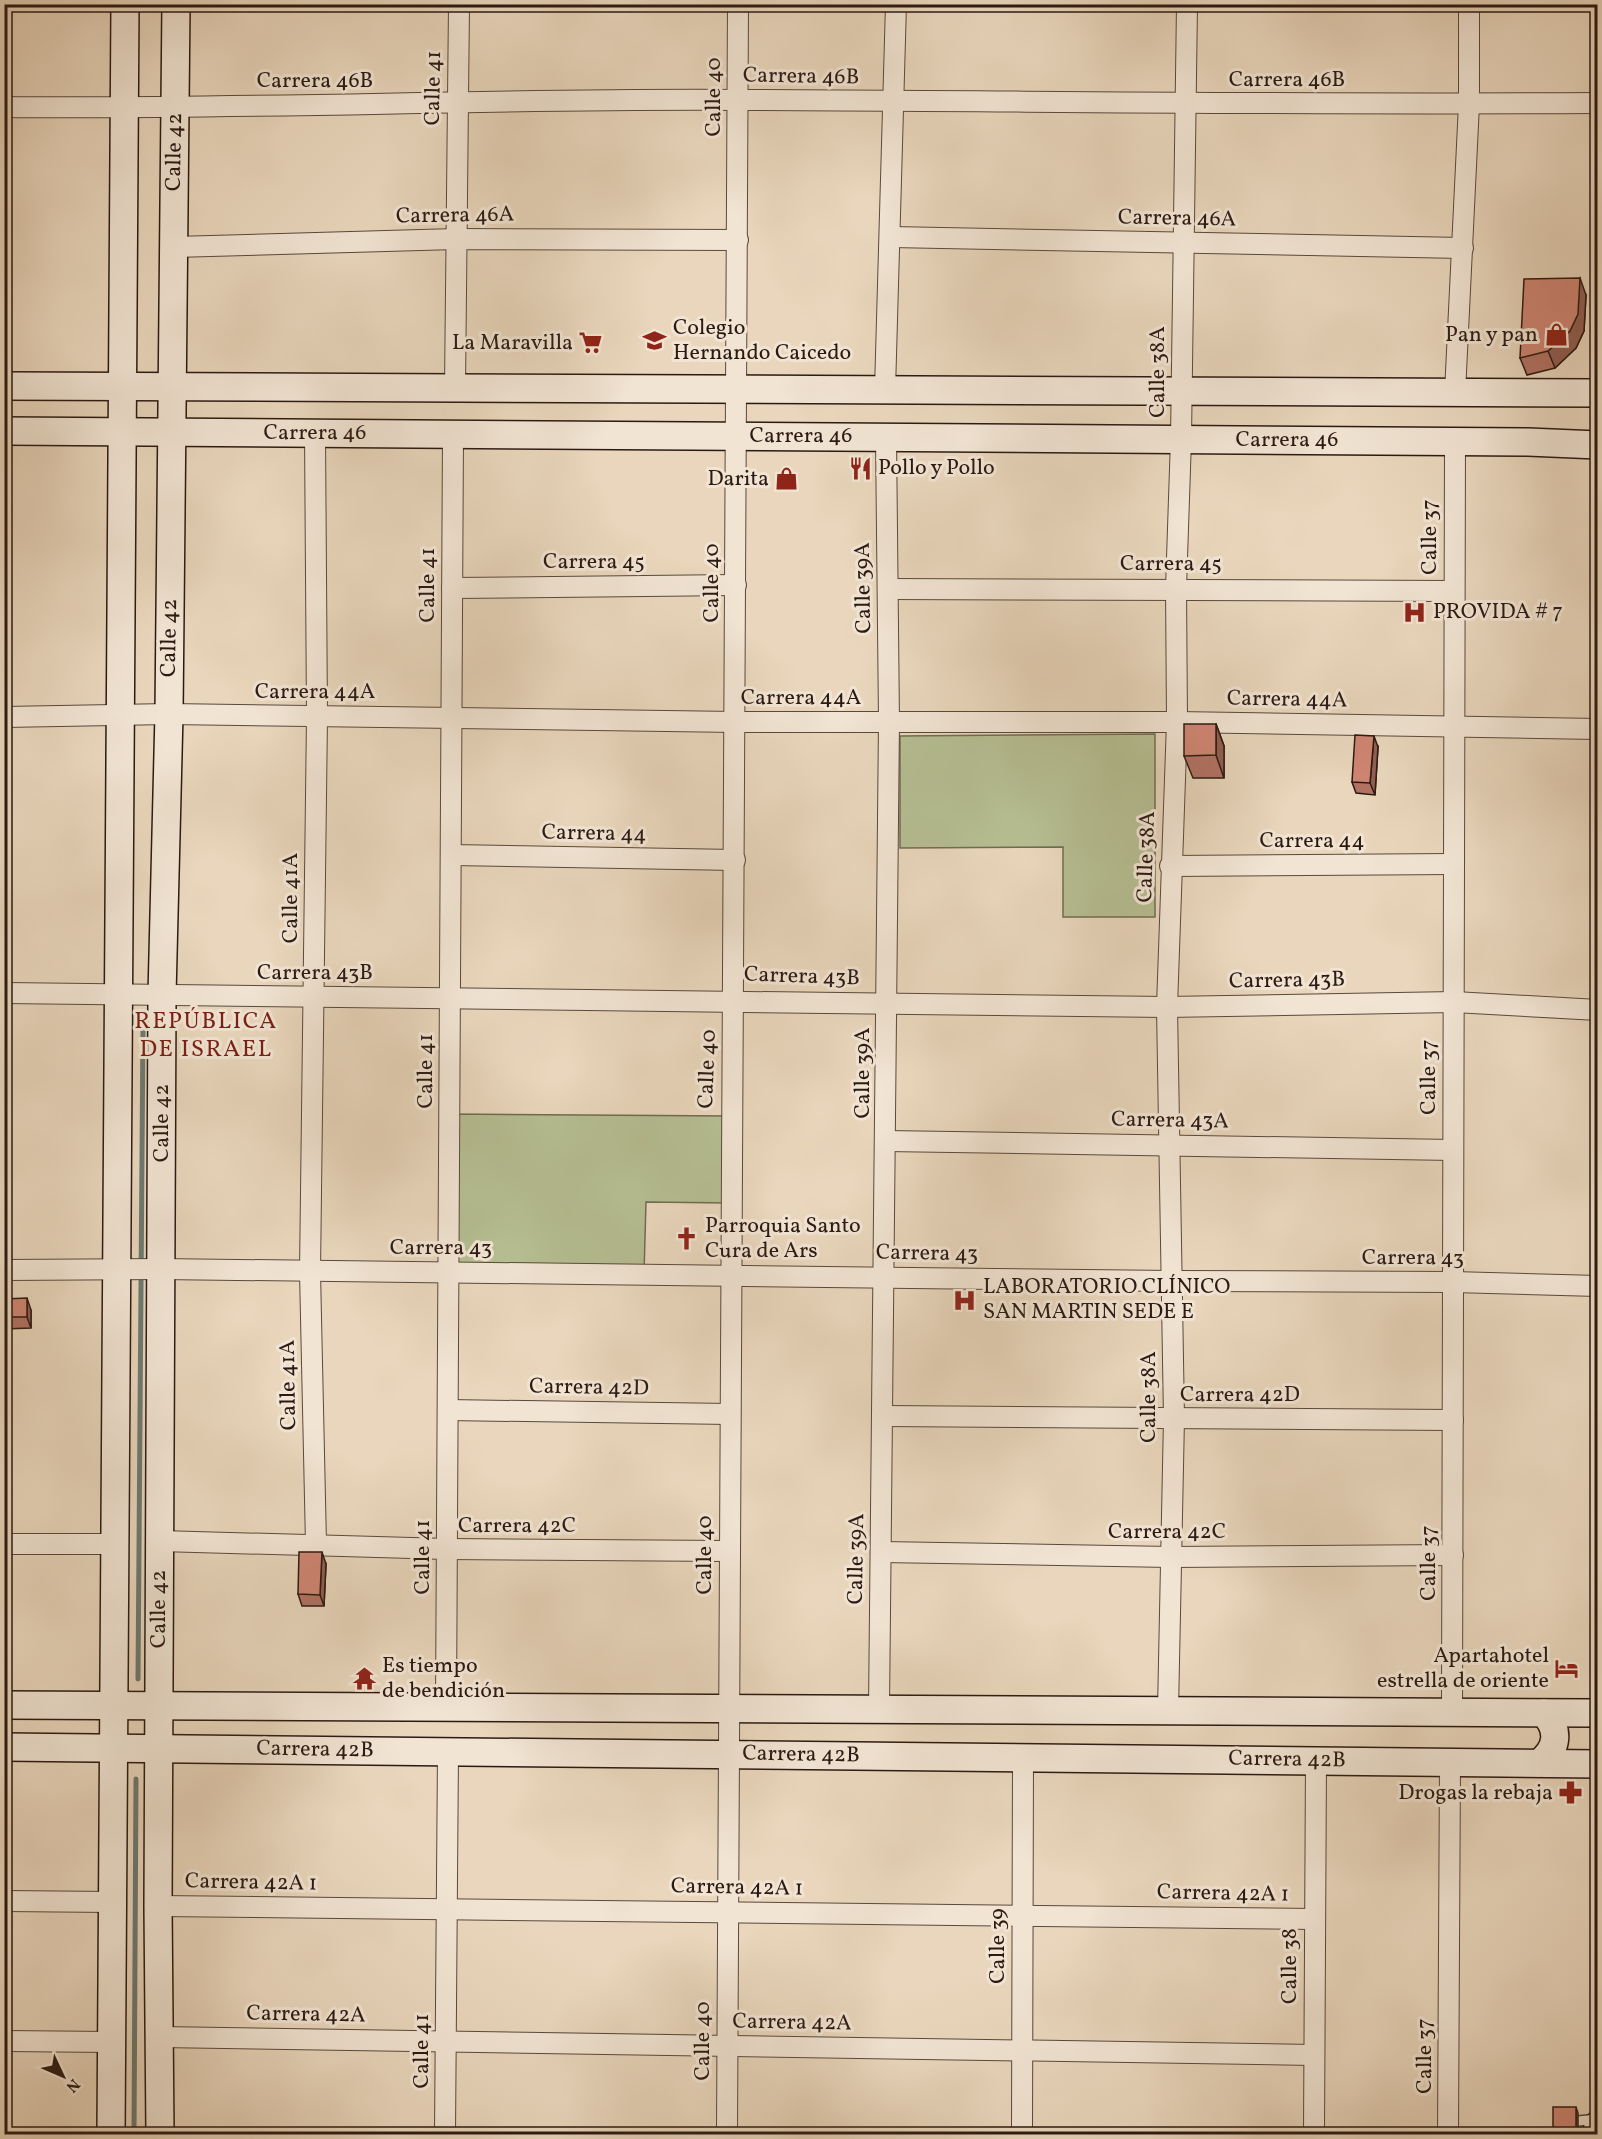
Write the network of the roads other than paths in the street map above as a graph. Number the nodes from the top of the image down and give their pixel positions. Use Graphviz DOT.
graph roads {
  1 [pos="125,4"];
  2 [pos="176,4"];
  3 [pos="459,4"];
  4 [pos="738,4"];
  5 [pos="896,4"];
  6 [pos="1187,4"];
  7 [pos="1469,4"];
  8 [pos="738,100"];
  9 [pos="892,102"];
  10 [pos="458,104"];
  11 [pos="1186,104"];
  12 [pos="1469,104"];
  13 [pos="1598,104"];
  14 [pos="175,106"];
  15 [pos="4,107"];
  16 [pos="124,108"];
  17 [pos="891,237"];
  18 [pos="456,239"];
  19 [pos="738,240"];
  20 [pos="1183,243"];
  21 [pos="174,248"];
  22 [pos="1463,248"];
  23 [pos="4,386"];
  24 [pos="122,386"];
  25 [pos="172,386"];
  26 [pos="455,388"];
  27 [pos="737,389"];
  28 [pos="885,390"];
  29 [pos="1181,391"];
  30 [pos="1455,393"];
  31 [pos="1598,393"];
  32 [pos="4,431"];
  33 [pos="122,432"];
  34 [pos="172,432"];
  35 [pos="315,433"];
  36 [pos="453,434"];
  37 [pos="737,436"];
  38 [pos="886,437"];
  39 [pos="1181,439"];
  40 [pos="1455,441"];
  41 [pos="1598,446"];
  42 [pos="736,585"];
  43 [pos="452,588"];
  44 [pos="1176,588"];
  45 [pos="888,589"];
  46 [pos="1454,591"];
  47 [pos="119,714"];
  48 [pos="169,714"];
  49 [pos="452,716"];
  50 [pos="4,717"];
  51 [pos="316,717"];
  52 [pos="889,721"];
  53 [pos="736,722"];
  54 [pos="1177,722"];
  55 [pos="1454,727"];
  56 [pos="1598,729"];
  57 [pos="451,855"];
  58 [pos="735,860"];
  59 [pos="1454,864"];
  60 [pos="1170,866"];
  61 [pos="4,993"];
  62 [pos="117,994"];
  63 [pos="162,995"];
  64 [pos="315,997"];
  65 [pos="450,998"];
  66 [pos="735,1000"];
  67 [pos="1454,1002"];
  68 [pos="888,1004"];
  69 [pos="1167,1006"];
  70 [pos="1598,1010"];
  71 [pos="886,1141"];
  72 [pos="1169,1145"];
  73 [pos="1453,1150"];
  74 [pos="157,1269"];
  75 [pos="4,1270"];
  76 [pos="120,1271"];
  77 [pos="310,1272"];
  78 [pos="448,1272"];
  79 [pos="730,1275"];
  80 [pos="884,1278"];
  81 [pos="1173,1281"];
  82 [pos="1453,1282"];
  83 [pos="1598,1286"];
  84 [pos="448,1410"];
  85 [pos="730,1414"];
  86 [pos="883,1416"];
  87 [pos="1174,1418"];
  88 [pos="1453,1420"];
  89 [pos="160,1541"];
  90 [pos="4,1544"];
  91 [pos="114,1544"];
  92 [pos="316,1544"];
  93 [pos="447,1549"];
  94 [pos="729,1551"];
  95 [pos="881,1552"];
  96 [pos="1453,1555"];
  97 [pos="1171,1557"];
  98 [pos="4,1705"];
  99 [pos="113,1706"];
  100 [pos="159,1706"];
  101 [pos="446,1707"];
  102 [pos="729,1709"];
  103 [pos="879,1709"];
  104 [pos="1168,1711"];
  105 [pos="1452,1713"];
  106 [pos="1544,1713"];
  107 [pos="1598,1713"];
  108 [pos="4,1747"];
  109 [pos="113,1748"];
  110 [pos="159,1748"];
  111 [pos="448,1752"];
  112 [pos="728,1755"];
  113 [pos="1023,1758"];
  114 [pos="1316,1761"];
  115 [pos="1450,1762"];
  116 [pos="1539,1763"];
  117 [pos="1598,1764"];
  118 [pos="4,1902"];
  119 [pos="112,1902"];
  120 [pos="158,1905"];
  121 [pos="447,1909"];
  122 [pos="728,1912"];
  123 [pos="1022,1916"];
  124 [pos="1315,1919"];
  125 [pos="160,2037"];
  126 [pos="4,2041"];
  127 [pos="446,2041"];
  128 [pos="111,2042"];
  129 [pos="727,2046"];
  130 [pos="1022,2050"];
  131 [pos="1314,2055"];
  132 [pos="1598,2119"];
  133 [pos="1591,2127"];
  134 [pos="111,2134"];
  135 [pos="160,2134"];
  136 [pos="445,2134"];
  137 [pos="727,2134"];
  138 [pos="1022,2134"];
  139 [pos="1314,2134"];
  140 [pos="1449,2134"];
  1 -- 16 [label="street, Calle 42"];
  2 -- 14 [label="street, Calle 42"];
  3 -- 10 [label="street, Calle 41"];
  4 -- 8 [label="street, Calle 40"];
  5 -- 9 [label="street"];
  6 -- 11 [label="street, Calle 38A"];
  7 -- 12 [label="street"];
  8 -- 9 [label="street, Carrera 46B"];
  8 -- 10 [label="street, Carrera 46B"];
  8 -- 19 [label="street, Calle 40"];
  9 -- 11 [label="street, Carrera 46B"];
  9 -- 17 [label="street"];
  10 -- 14 [label="street, Carrera 46B"];
  10 -- 18 [label="street, Calle 41"];
  11 -- 12 [label="street, Carrera 46B"];
  11 -- 20 [label="street, Calle 38A"];
  12 -- 13 [label="street, Carrera 46B"];
  12 -- 22 [label="street"];
  14 -- 16 [label="street, Carrera 46B"];
  14 -- 21 [label="street, Calle 42"];
  15 -- 16 [label="street, Carrera 46B"];
  16 -- 24 [label="street, Calle 42"];
  17 -- 20 [label="street, Carrera 46A"];
  17 -- 28 [label="street"];
  18 -- 19 [label="street, Carrera 46A"];
  18 -- 21 [label="street, Carrera 46A"];
  18 -- 26 [label="street, Calle 41"];
  19 -- 27 [label="street, Calle 40"];
  20 -- 22 [label="street, Carrera 46A"];
  20 -- 29 [label="street, Calle 38A"];
  21 -- 25 [label="street, Calle 42"];
  22 -- 30 [label="street"];
  23 -- 24 [label="street, Carrera 46"];
  24 -- 25 [label="street, Carrera 46"];
  24 -- 33 [label="street, Calle 42"];
  25 -- 26 [label="street, Carrera 46"];
  25 -- 34 [label="street, Calle 42"];
  26 -- 27 [label="street, Carrera 46"];
  27 -- 28 [label="street, Carrera 46"];
  27 -- 37 [label="street, Calle 40"];
  28 -- 29 [label="street, Carrera 46"];
  29 -- 30 [label="street, Carrera 46"];
  29 -- 39 [label="street, Calle 38A"];
  30 -- 31 [label="street, Carrera 46"];
  32 -- 33 [label="street, Carrera 46"];
  33 -- 34 [label="street, Carrera 46"];
  33 -- 47 [label="street, Calle 42"];
  34 -- 35 [label="street, Carrera 46"];
  34 -- 48 [label="street, Calle 42"];
  35 -- 36 [label="street, Carrera 46"];
  35 -- 51 [label="street, Calle 41A"];
  36 -- 37 [label="street, Carrera 46"];
  36 -- 43 [label="street, Calle 41"];
  37 -- 38 [label="street, Carrera 46"];
  37 -- 42 [label="street, Calle 40"];
  38 -- 39 [label="street, Carrera 46"];
  38 -- 45 [label="street, Calle 39A"];
  39 -- 40 [label="street, Carrera 46"];
  39 -- 44 [label="street, Calle 38A"];
  40 -- 41 [label="street, Carrera 46"];
  40 -- 46 [label="street, Calle 37"];
  42 -- 43 [label="street, Carrera 45"];
  42 -- 53 [label="street, Calle 40"];
  43 -- 49 [label="street, Calle 41"];
  44 -- 45 [label="street, Carrera 45"];
  44 -- 46 [label="street, Carrera 45"];
  44 -- 54 [label="street, Calle 38A"];
  45 -- 52 [label="street, Calle 39A"];
  46 -- 55 [label="street, Calle 37"];
  47 -- 48 [label="street, Carrera 44A"];
  47 -- 50 [label="street, Carrera 44A"];
  47 -- 62 [label="street, Calle 42"];
  48 -- 51 [label="street, Carrera 44A"];
  48 -- 63 [label="street, Calle 42"];
  49 -- 51 [label="street, Carrera 44A"];
  49 -- 53 [label="street, Carrera 44A"];
  49 -- 57 [label="street, Calle 41"];
  51 -- 64 [label="street, Calle 41A"];
  52 -- 53 [label="street, Carrera 44A"];
  52 -- 54 [label="street, Carrera 44A"];
  52 -- 68 [label="street, Calle 39A"];
  53 -- 58 [label="street, Calle 40"];
  54 -- 55 [label="street, Carrera 44A"];
  54 -- 60 [label="street, Calle 38A"];
  55 -- 56 [label="street, Carrera 44A"];
  55 -- 59 [label="street, Calle 37"];
  57 -- 58 [label="street, Carrera 44"];
  57 -- 65 [label="street, Calle 41"];
  58 -- 66 [label="street, Calle 40"];
  59 -- 60 [label="street, Carrera 44"];
  59 -- 67 [label="street, Calle 37"];
  60 -- 69 [label="street, Calle 38A"];
  61 -- 62 [label="street, Carrera 43B"];
  62 -- 63 [label="street, Carrera 43B"];
  62 -- 76 [label="street, Calle 42"];
  63 -- 64 [label="street, Carrera 43B"];
  63 -- 74 [label="street, Calle 42"];
  64 -- 65 [label="street, Carrera 43B"];
  64 -- 77 [label="street, Calle 41A"];
  65 -- 66 [label="street, Carrera 43B"];
  65 -- 78 [label="street, Calle 41"];
  66 -- 68 [label="street, Carrera 43B"];
  66 -- 79 [label="street, Calle 40"];
  67 -- 69 [label="street, Carrera 43B"];
  67 -- 70 [label="street, Carrera 43B"];
  67 -- 73 [label="street, Calle 37"];
  68 -- 69 [label="street, Carrera 43B"];
  68 -- 71 [label="street, Calle 39A"];
  69 -- 72 [label="street, Calle 38A"];
  71 -- 72 [label="street, Carrera 43A"];
  71 -- 80 [label="street, Calle 39A"];
  72 -- 73 [label="street, Carrera 43A"];
  72 -- 81 [label="street, Calle 38A"];
  73 -- 82 [label="street, Calle 37"];
  74 -- 76 [label="street, Carrera 43"];
  74 -- 77 [label="street, Carrera 43"];
  74 -- 89 [label="street, Calle 42"];
  75 -- 76 [label="street, Carrera 43"];
  76 -- 91 [label="street, Calle 42"];
  77 -- 78 [label="street, Carrera 43"];
  77 -- 92 [label="street, Calle 41A"];
  78 -- 79 [label="street, Carrera 43"];
  78 -- 84 [label="street, Calle 41"];
  79 -- 80 [label="street, Carrera 43"];
  79 -- 85 [label="street, Calle 40"];
  80 -- 81 [label="street, Carrera 43"];
  80 -- 86 [label="street, Calle 39A"];
  81 -- 82 [label="street, Carrera 43"];
  81 -- 87 [label="street, Calle 38A"];
  82 -- 83 [label="street, Carrera 43"];
  82 -- 88 [label="street, Calle 37"];
  84 -- 85 [label="street, Carrera 42D"];
  84 -- 93 [label="street, Calle 41"];
  85 -- 94 [label="street, Calle 40"];
  86 -- 87 [label="street, Carrera 42D"];
  86 -- 95 [label="street, Calle 39A"];
  87 -- 88 [label="street, Carrera 42D"];
  87 -- 97 [label="street, Calle 38A"];
  88 -- 96 [label="street, Calle 37"];
  89 -- 92 [label="street, Carrera 42C"];
  89 -- 100 [label="street, Calle 42"];
  90 -- 91 [label="street"];
  91 -- 99 [label="street, Calle 42"];
  92 -- 93 [label="street, Carrera 42C"];
  93 -- 94 [label="street, Carrera 42C"];
  93 -- 101 [label="street, Calle 41"];
  94 -- 102 [label="street, Calle 40"];
  95 -- 97 [label="street, Carrera 42C"];
  95 -- 103 [label="street, Calle 39A"];
  96 -- 97 [label="street, Carrera 42C"];
  96 -- 105 [label="street, Calle 37"];
  97 -- 104 [label="street, Calle 38A"];
  98 -- 99 [label="street, Carrera 42B"];
  99 -- 100 [label="street, Carrera 42B"];
  99 -- 109 [label="street, Calle 42"];
  100 -- 101 [label="street, Carrera 42B"];
  100 -- 110 [label="street, Calle 42"];
  101 -- 102 [label="street, Carrera 42B"];
  102 -- 103 [label="street, Carrera 42B"];
  102 -- 112 [label="street, Calle 40"];
  103 -- 104 [label="street, Carrera 42B"];
  104 -- 105 [label="street, Carrera 42B"];
  105 -- 106 [label="street, Carrera 42B"];
  106 -- 107 [label="street, Carrera 42B"];
  106 -- 116 [label="street"];
  108 -- 109 [label="street, Carrera 42B"];
  109 -- 110 [label="street, Carrera 42B"];
  109 -- 119 [label="street, Calle 42"];
  110 -- 111 [label="street, Carrera 42B"];
  110 -- 120 [label="street, Calle 42"];
  111 -- 112 [label="street, Carrera 42B"];
  111 -- 121 [label="street, Calle 41"];
  112 -- 113 [label="street, Carrera 42B"];
  112 -- 122 [label="street, Calle 40"];
  113 -- 114 [label="street, Carrera 42B"];
  113 -- 123 [label="street, Calle 39"];
  114 -- 115 [label="street, Carrera 42B"];
  114 -- 124 [label="street, Calle 38"];
  115 -- 116 [label="street, Carrera 42B"];
  115 -- 140 [label="street, Calle 37"];
  116 -- 117 [label="street, Carrera 42B"];
  118 -- 119 [label="street"];
  119 -- 128 [label="street, Calle 42"];
  120 -- 121 [label="street, Carrera 42A 1"];
  120 -- 125 [label="street, Calle 42"];
  121 -- 122 [label="street, Carrera 42A 1"];
  121 -- 127 [label="street, Calle 41"];
  122 -- 123 [label="street, Carrera 42A 1"];
  122 -- 129 [label="street, Calle 40"];
  123 -- 124 [label="street, Carrera 42A 1"];
  123 -- 130 [label="street, Calle 39"];
  124 -- 131 [label="street, Calle 38"];
  125 -- 127 [label="street, Carrera 42A"];
  125 -- 135 [label="street, Calle 42"];
  126 -- 128 [label="street"];
  127 -- 129 [label="street, Carrera 42A"];
  127 -- 136 [label="street, Calle 41"];
  128 -- 134 [label="street, Calle 42"];
  129 -- 130 [label="street, Carrera 42A"];
  129 -- 137 [label="street, Calle 40"];
  130 -- 131 [label="street, Carrera 42A"];
  130 -- 138 [label="street, Calle 39"];
  131 -- 139 [label="street, Calle 38"];
  132 -- 133 [label="lane"];
}
